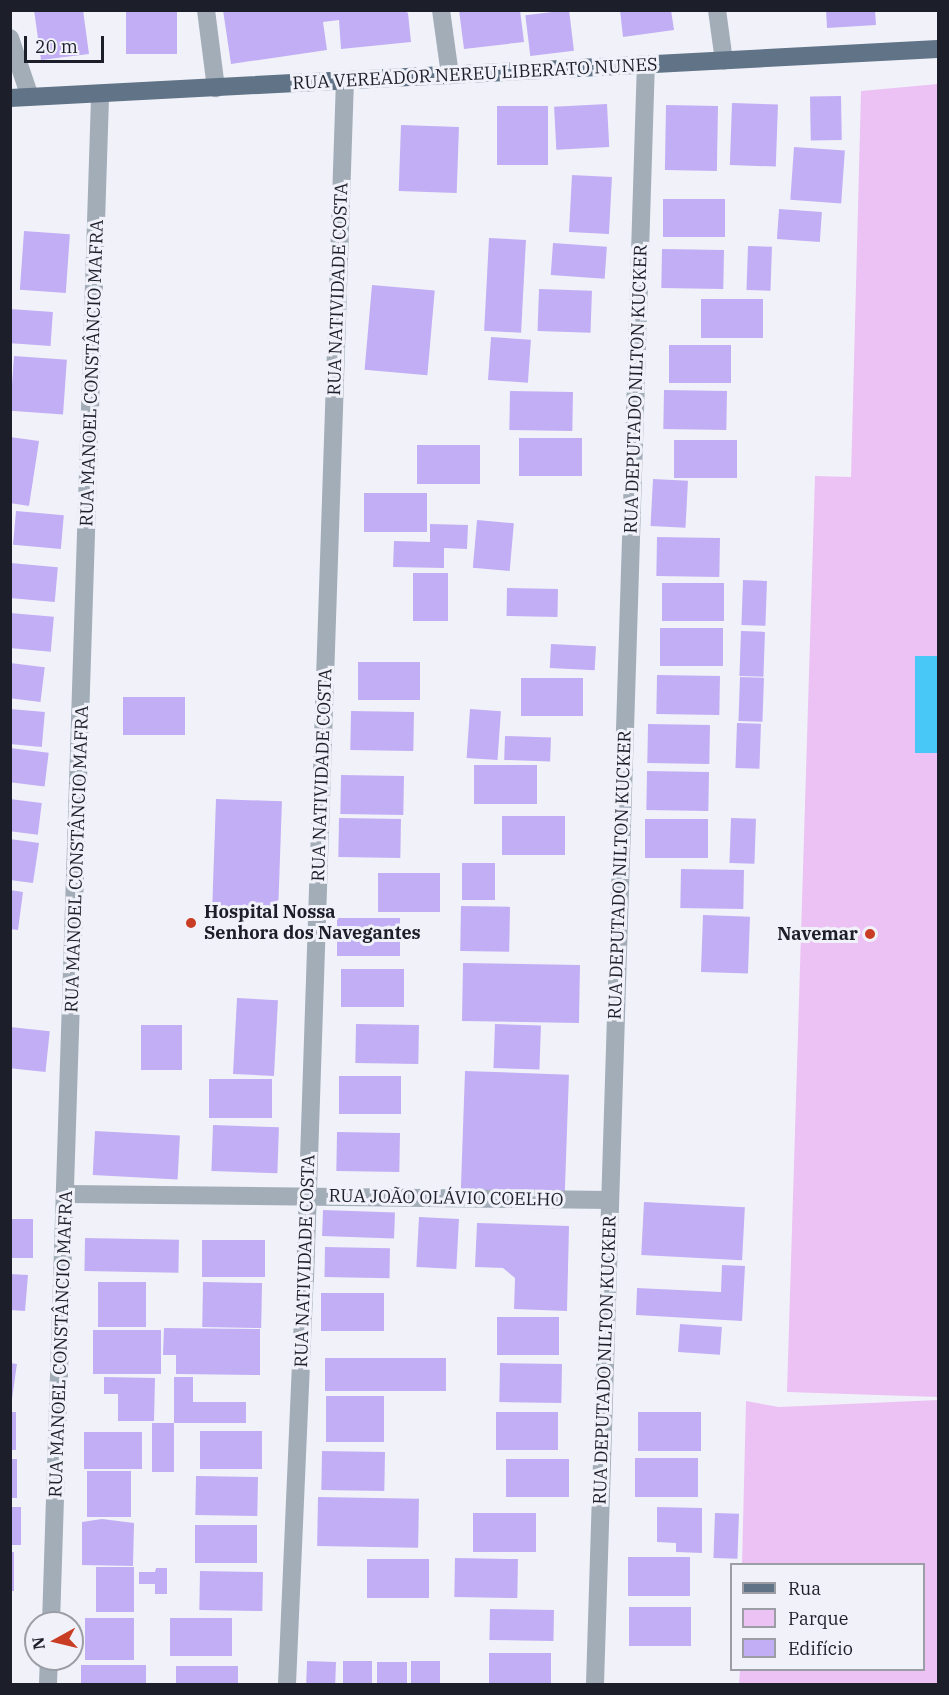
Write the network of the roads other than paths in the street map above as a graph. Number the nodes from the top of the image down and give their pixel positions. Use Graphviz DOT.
graph roads {
  1 [pos="206,10"];
  2 [pos="441,10"];
  3 [pos="717,10"];
  4 [pos="10,38"];
  5 [pos="939,49"];
  6 [pos="724,61"];
  7 [pos="646,65"];
  8 [pos="450,75"];
  9 [pos="345,81"];
  10 [pos="216,88"];
  11 [pos="100,94"];
  12 [pos="30,96"];
  13 [pos="10,98"];
  14 [pos="66,1194"];
  15 [pos="308,1197"];
  16 [pos="610,1200"];
  17 [pos="51,1611"];
  18 [pos="287,1684"];
  19 [pos="595,1684"];
  1 -- 10 [label="street"];
  2 -- 8 [label="street"];
  3 -- 6 [label="street"];
  4 -- 12 [label="street"];
  5 -- 6 [label="main road, RUA VEREADOR NEREU LIBERATO NUNES"];
  6 -- 7 [label="main road, RUA VEREADOR NEREU LIBERATO NUNES"];
  7 -- 8 [label="main road, RUA VEREADOR NEREU LIBERATO NUNES"];
  7 -- 16 [label="street, RUA DEPUTADO NILTON KUCKER"];
  8 -- 9 [label="main road, RUA VEREADOR NEREU LIBERATO NUNES"];
  9 -- 10 [label="main road, RUA VEREADOR NEREU LIBERATO NUNES"];
  9 -- 15 [label="street, RUA NATIVIDADE COSTA"];
  10 -- 11 [label="main road, RUA VEREADOR NEREU LIBERATO NUNES"];
  11 -- 12 [label="main road, RUA VEREADOR NEREU LIBERATO NUNES"];
  11 -- 14 [label="street, RUA MANOEL CONSTÂNCIO MAFRA"];
  12 -- 13 [label="main road, RUA VEREADOR NEREU LIBERATO NUNES"];
  14 -- 15 [label="street, RUA JOÃO OLÁVIO COELHO"];
  14 -- 17 [label="street, RUA MANOEL CONSTÂNCIO MAFRA"];
  15 -- 16 [label="street, RUA JOÃO OLÁVIO COELHO"];
  15 -- 18 [label="street, RUA NATIVIDADE COSTA"];
  16 -- 19 [label="street, RUA DEPUTADO NILTON KUCKER"];
}
